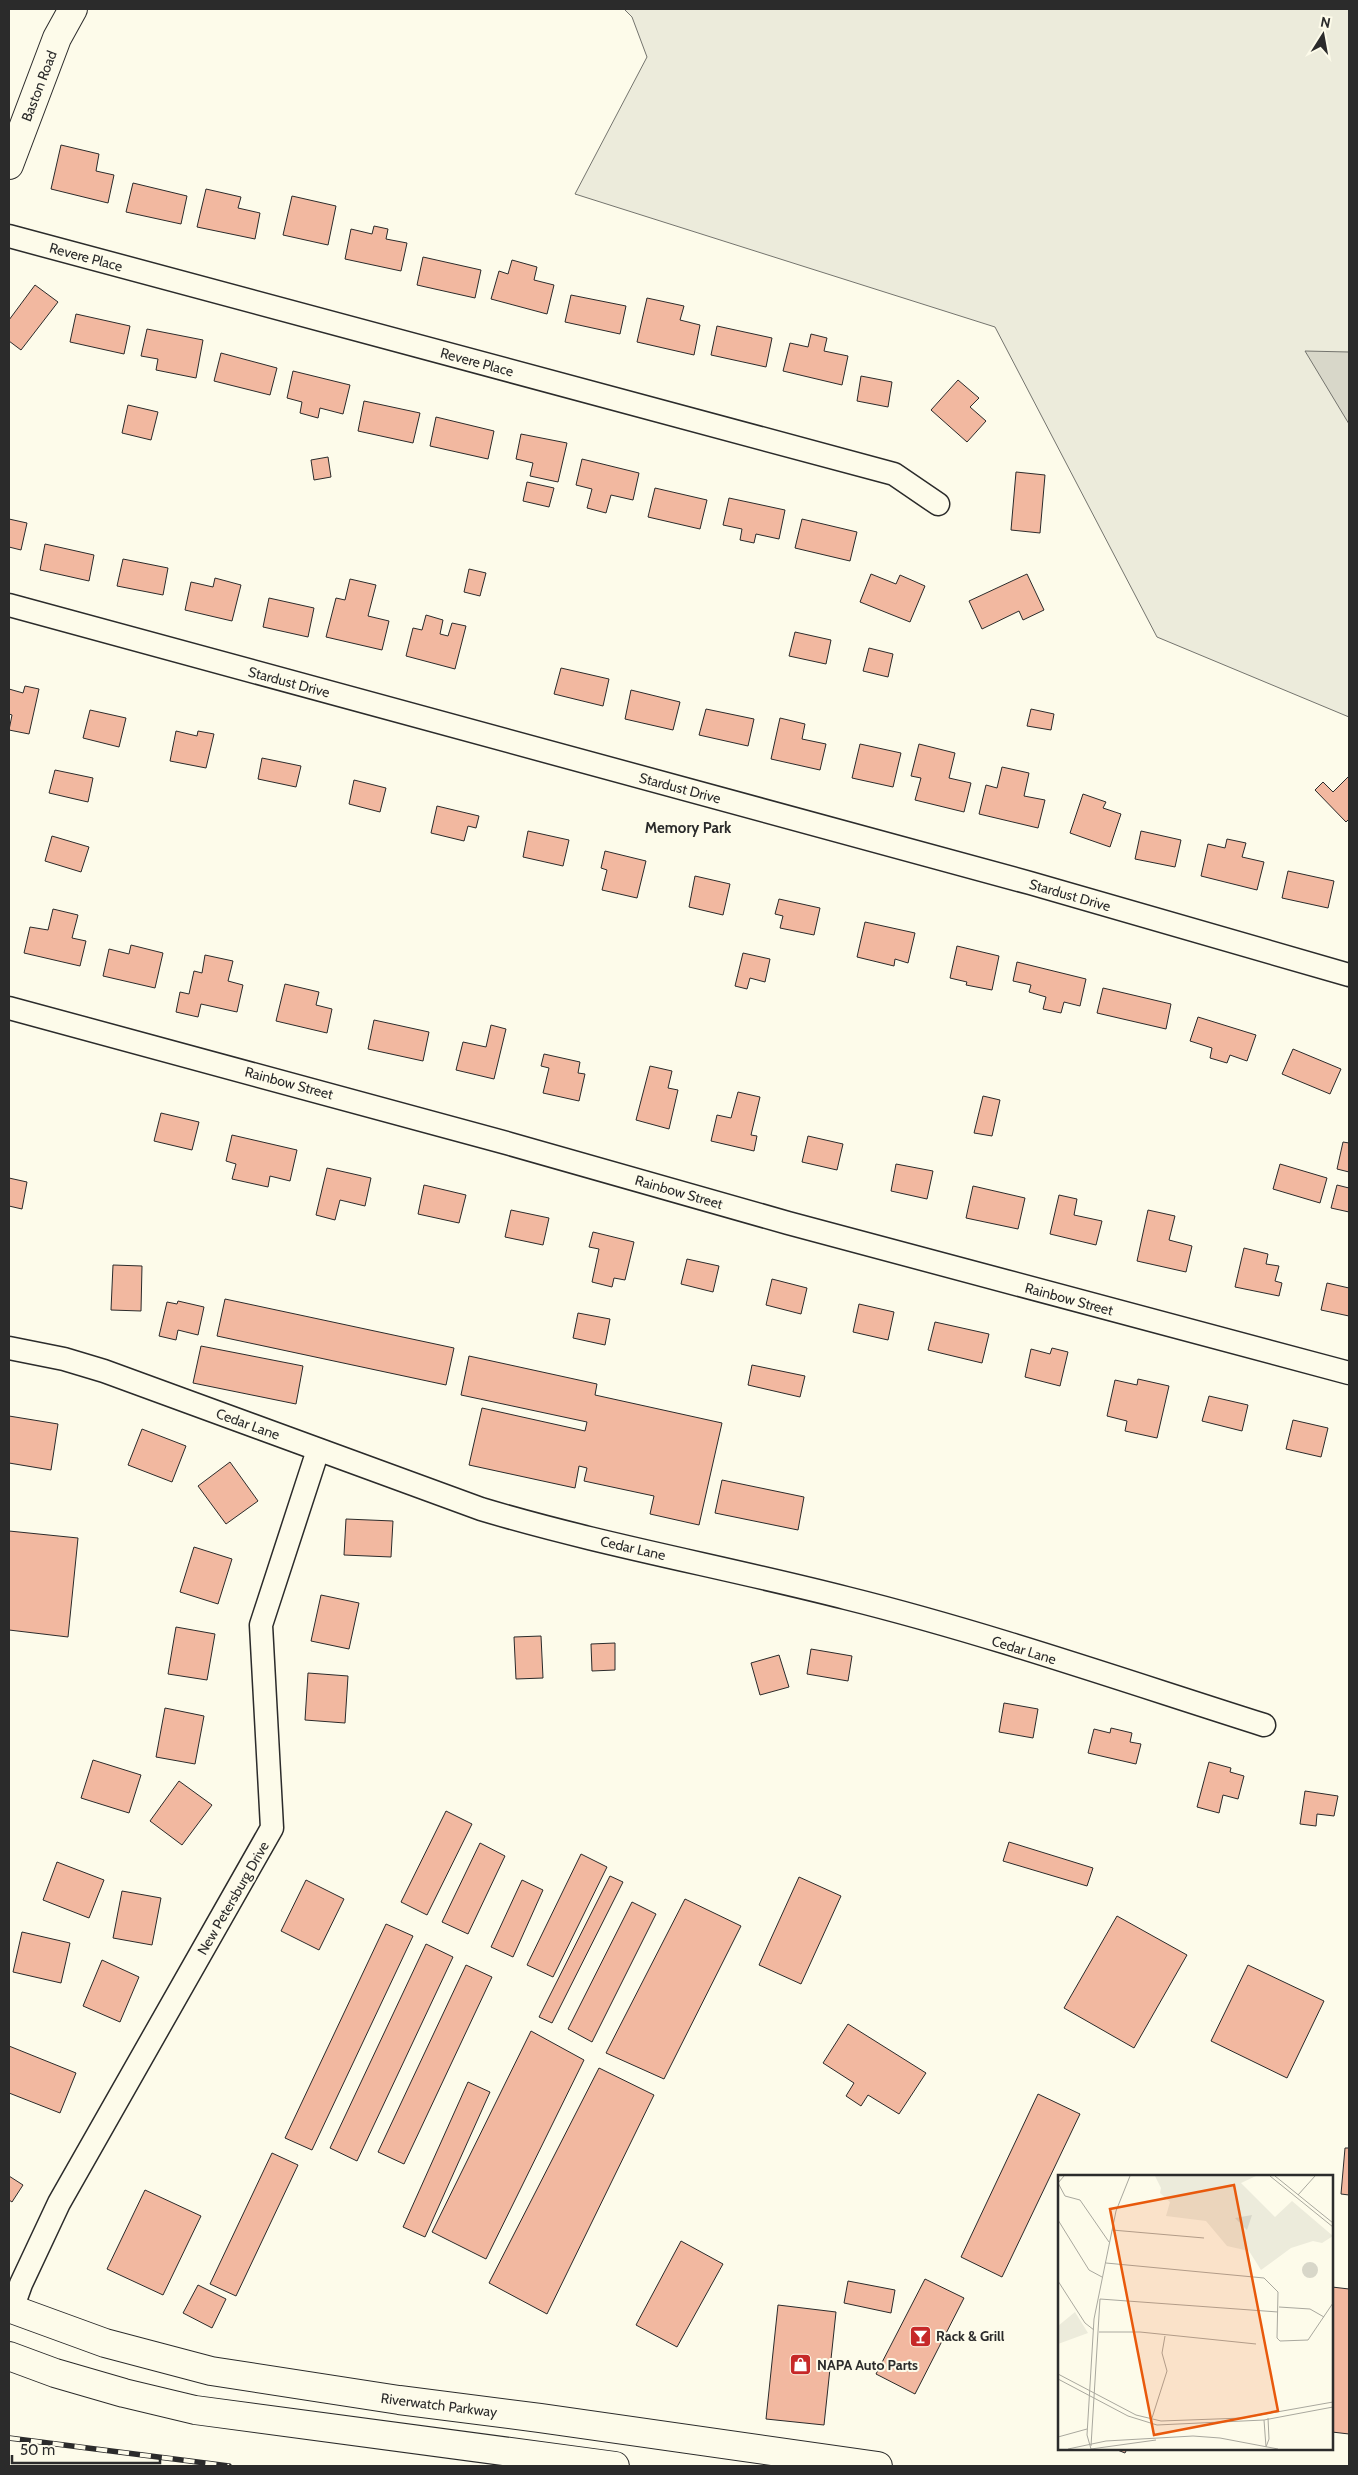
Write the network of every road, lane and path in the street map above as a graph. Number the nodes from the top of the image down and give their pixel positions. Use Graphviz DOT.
graph roads {
  1 [pos="74,9"];
  2 [pos="9,165"];
  3 [pos="9,236"];
  4 [pos="938,504"];
  5 [pos="9,606"];
  6 [pos="1349,975"];
  7 [pos="9,1008"];
  8 [pos="9,1348"];
  9 [pos="1349,1374"];
  10 [pos="318,1450"];
  11 [pos="1264,1725"];
  12 [pos="10,2309"];
  13 [pos="9,2356"];
  14 [pos="615,2466"];
  15 [pos="878,2466"];
  1 -- 2 [label="main road, Baston Road"];
  3 -- 4 [label="street, Revere Place"];
  5 -- 6 [label="street, Stardust Drive"];
  7 -- 9 [label="street, Rainbow Street"];
  8 -- 10 [label="street, Cedar Lane"];
  10 -- 11 [label="street, Cedar Lane"];
  10 -- 12 [label="street, New Petersburg Drive"];
  12 -- 15 [label="main road, Riverwatch Parkway"];
  13 -- 14 [label="main road"];
}
